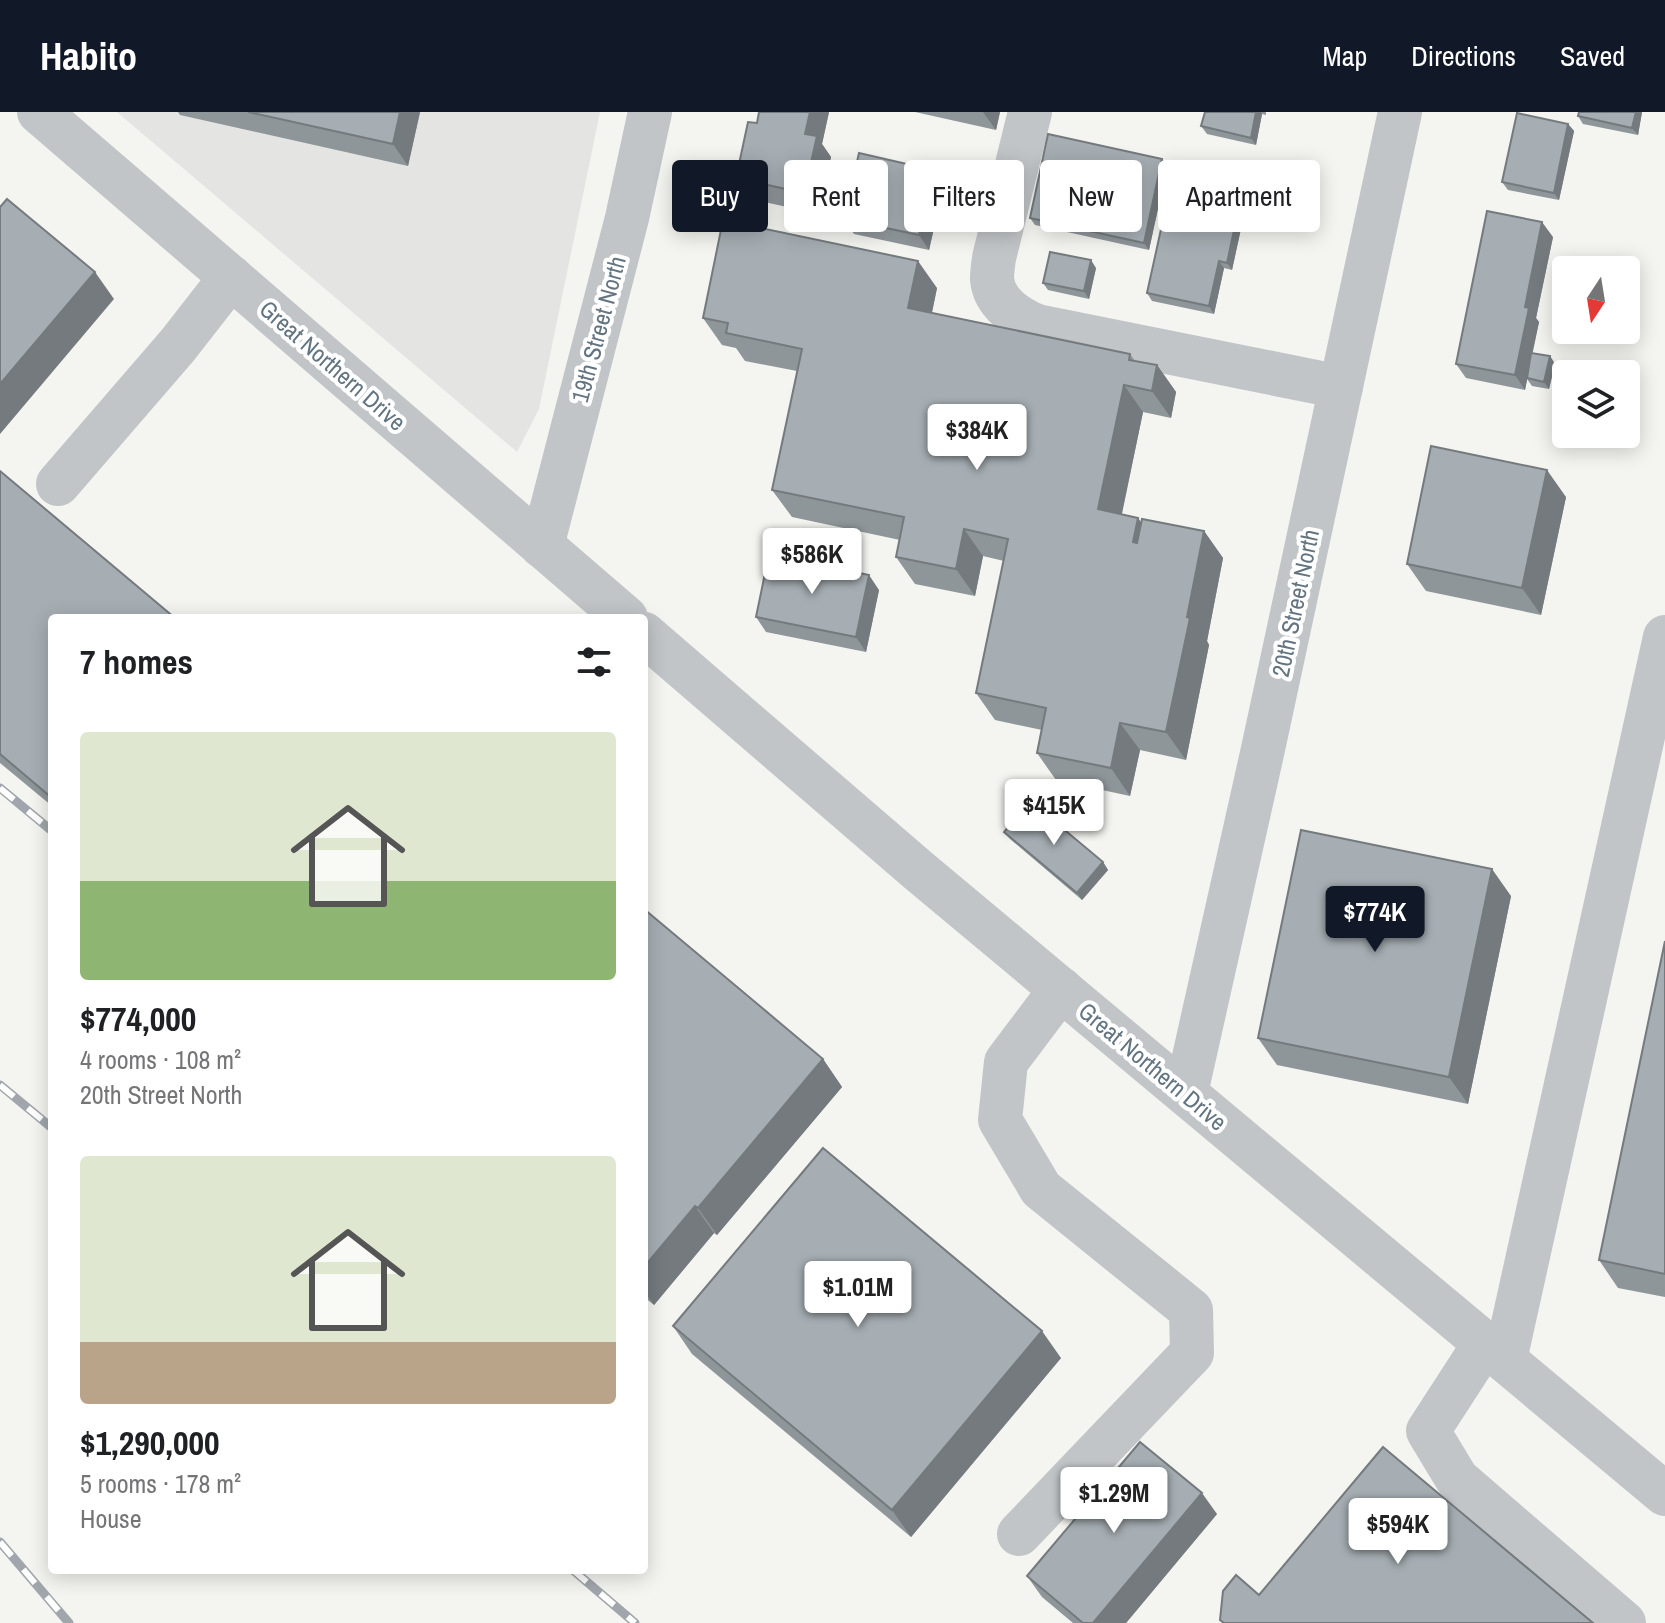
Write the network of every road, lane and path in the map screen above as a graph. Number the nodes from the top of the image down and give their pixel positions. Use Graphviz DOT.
graph roads {
  1 [pos="39,112"];
  2 [pos="650,112"];
  3 [pos="1030,112"];
  4 [pos="1400,112"];
  5 [pos="231,277"];
  6 [pos="1341,387"];
  7 [pos="58,484"];
  8 [pos="542,546"];
  9 [pos="621,614"];
  10 [pos="648,637"];
  11 [pos="1665,637"];
  12 [pos="1061,989"];
  13 [pos="1186,1093"];
  14 [pos="1495,1352"];
  15 [pos="1665,1494"];
  16 [pos="1019,1534"];
  17 [pos="1624,1623"];
  1 -- 5 [label="street, Great Northern Drive"];
  2 -- 8 [label="street, 19th Street North"];
  3 -- 6 [label="street"];
  4 -- 6 [label="street, 20th Street North"];
  5 -- 7 [label="street"];
  5 -- 8 [label="street, Great Northern Drive"];
  6 -- 13 [label="street, 20th Street North"];
  8 -- 9 [label="street, Great Northern Drive"];
  10 -- 12 [label="street, Great Northern Drive"];
  11 -- 14 [label="street"];
  12 -- 13 [label="street, Great Northern Drive"];
  12 -- 16 [label="street"];
  13 -- 14 [label="street, Great Northern Drive"];
  14 -- 15 [label="street, Great Northern Drive"];
  14 -- 17 [label="street"];
}
